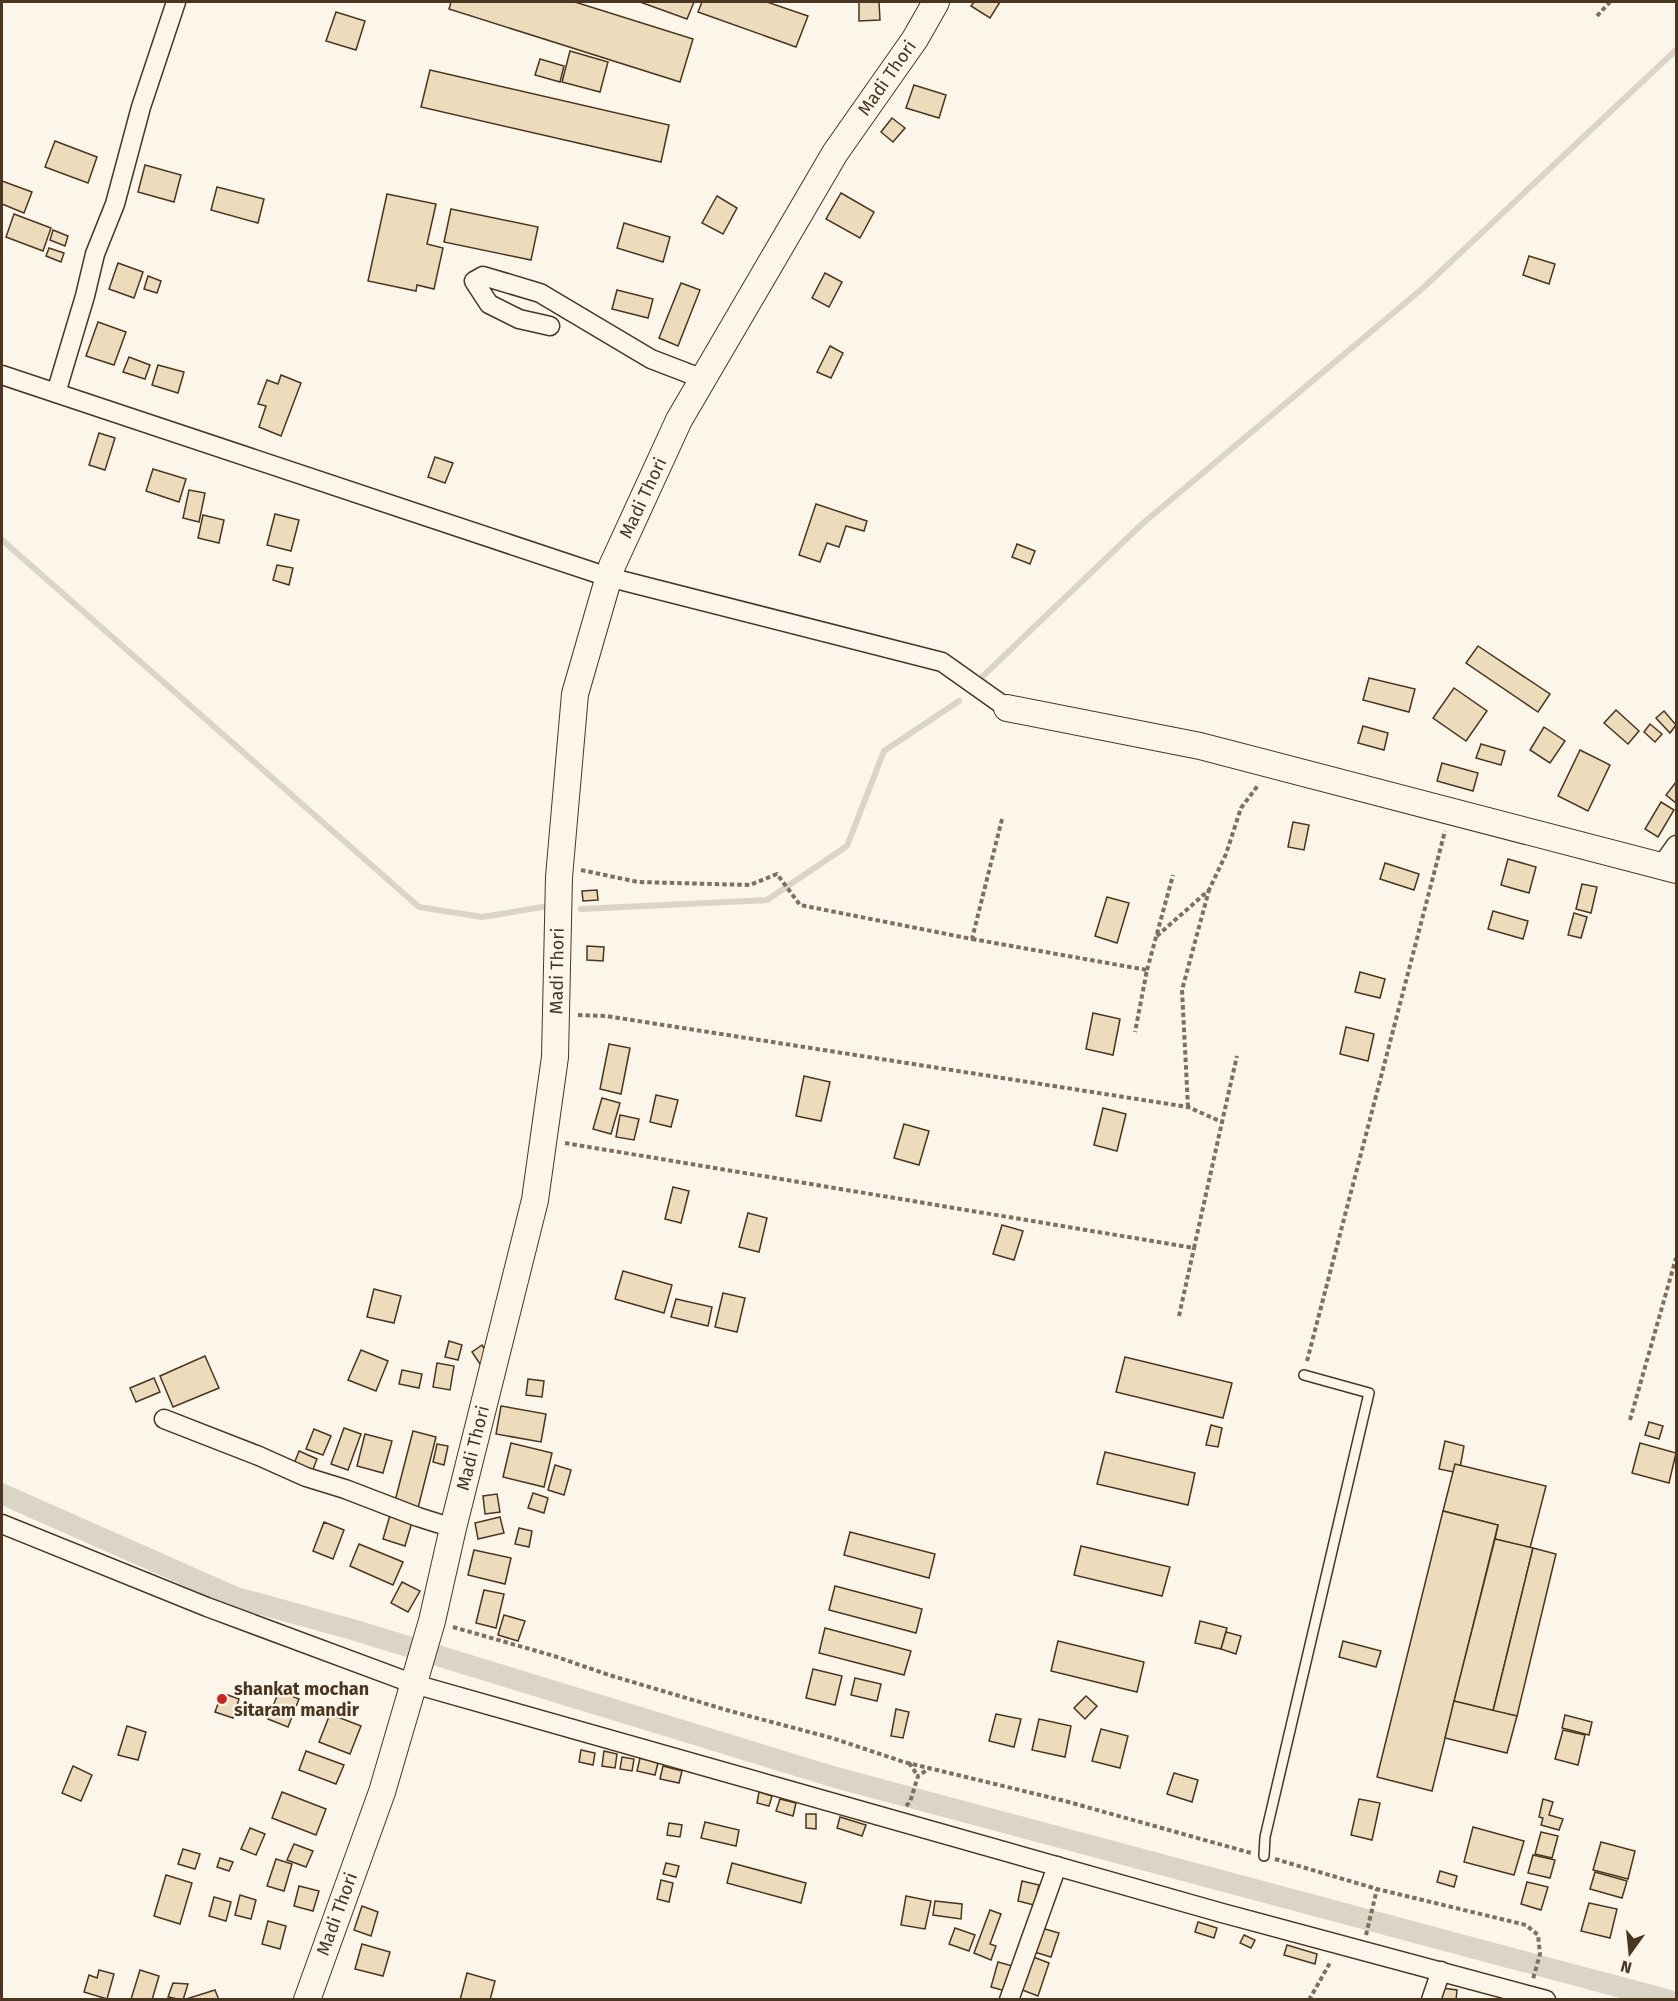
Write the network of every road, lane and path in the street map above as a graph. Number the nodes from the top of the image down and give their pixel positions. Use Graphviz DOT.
graph roads {
  1 [pos="177,2"];
  2 [pos="936,2"];
  3 [pos="1610,2"];
  4 [pos="1597,16"];
  5 [pos="550,326"];
  6 [pos="2,375"];
  7 [pos="703,379"];
  8 [pos="56,393"];
  9 [pos="608,577"];
  10 [pos="1007,708"];
  11 [pos="1274,765"];
  12 [pos="1002,819"];
  13 [pos="1445,831"];
  14 [pos="1677,845"];
  15 [pos="560,866"];
  16 [pos="1669,868"];
  17 [pos="1173,875"];
  18 [pos="1209,890"];
  19 [pos="1156,936"];
  20 [pos="972,939"];
  21 [pos="1147,970"];
  22 [pos="556,1014"];
  23 [pos="1135,1032"];
  24 [pos="1237,1056"];
  25 [pos="1188,1107"];
  26 [pos="1222,1122"];
  27 [pos="544,1139"];
  28 [pos="1194,1248"];
  29 [pos="1677,1258"];
  30 [pos="1179,1316"];
  31 [pos="1304,1375"];
  32 [pos="164,1419"];
  33 [pos="1630,1420"];
  34 [pos="2,1524"];
  35 [pos="453,1528"];
  36 [pos="431,1624"];
  37 [pos="416,1675"];
  38 [pos="909,1763"];
  39 [pos="930,1768"];
  40 [pos="918,1776"];
  41 [pos="910,1802"];
  42 [pos="1264,1856"];
  43 [pos="1057,1866"];
  44 [pos="1377,1889"];
  45 [pos="1366,1934"];
  46 [pos="1340,1945"];
  47 [pos="1441,1971"];
  48 [pos="1534,1973"];
  49 [pos="307,2000"];
  50 [pos="1009,2000"];
  51 [pos="1309,2000"];
  52 [pos="1431,2000"];
  53 [pos="1546,2000"];
  1 -- 8 [label="street"];
  2 -- 7 [label="main road, Madi Thori"];
  3 -- 4 [label="path"];
  5 -- 7 [label="street"];
  6 -- 8 [label="street"];
  7 -- 9 [label="main road, Madi Thori"];
  8 -- 9 [label="street"];
  9 -- 10 [label="street"];
  9 -- 15 [label="main road, Madi Thori"];
  10 -- 11 [label="main road"];
  11 -- 16 [label="main road"];
  11 -- 18 [label="path"];
  12 -- 20 [label="path"];
  13 -- 31 [label="path"];
  14 -- 16 [label="street"];
  15 -- 20 [label="path"];
  15 -- 22 [label="main road, Madi Thori"];
  17 -- 19 [label="path"];
  18 -- 19 [label="path"];
  18 -- 25 [label="path"];
  19 -- 21 [label="path"];
  20 -- 21 [label="path"];
  21 -- 23 [label="path"];
  22 -- 25 [label="path"];
  22 -- 27 [label="main road, Madi Thori"];
  24 -- 26 [label="path"];
  25 -- 26 [label="path"];
  26 -- 28 [label="path"];
  27 -- 28 [label="path"];
  27 -- 35 [label="main road, Madi Thori"];
  28 -- 30 [label="path"];
  29 -- 33 [label="path"];
  31 -- 42 [label="lane"];
  32 -- 35 [label="street"];
  34 -- 37 [label="street"];
  35 -- 36 [label="main road, Madi Thori"];
  36 -- 37 [label="main road, Madi Thori"];
  36 -- 38 [label="path"];
  37 -- 43 [label="street"];
  37 -- 49 [label="main road, Madi Thori"];
  38 -- 39 [label="path"];
  38 -- 40 [label="path"];
  39 -- 40 [label="path"];
  39 -- 42 [label="path"];
  40 -- 41 [label="path"];
  42 -- 44 [label="path"];
  43 -- 46 [label="street"];
  43 -- 50 [label="street"];
  44 -- 45 [label="path"];
  44 -- 48 [label="path"];
  46 -- 47 [label="street"];
  46 -- 51 [label="path"];
  47 -- 52 [label="street"];
  47 -- 53 [label="street"];
}
